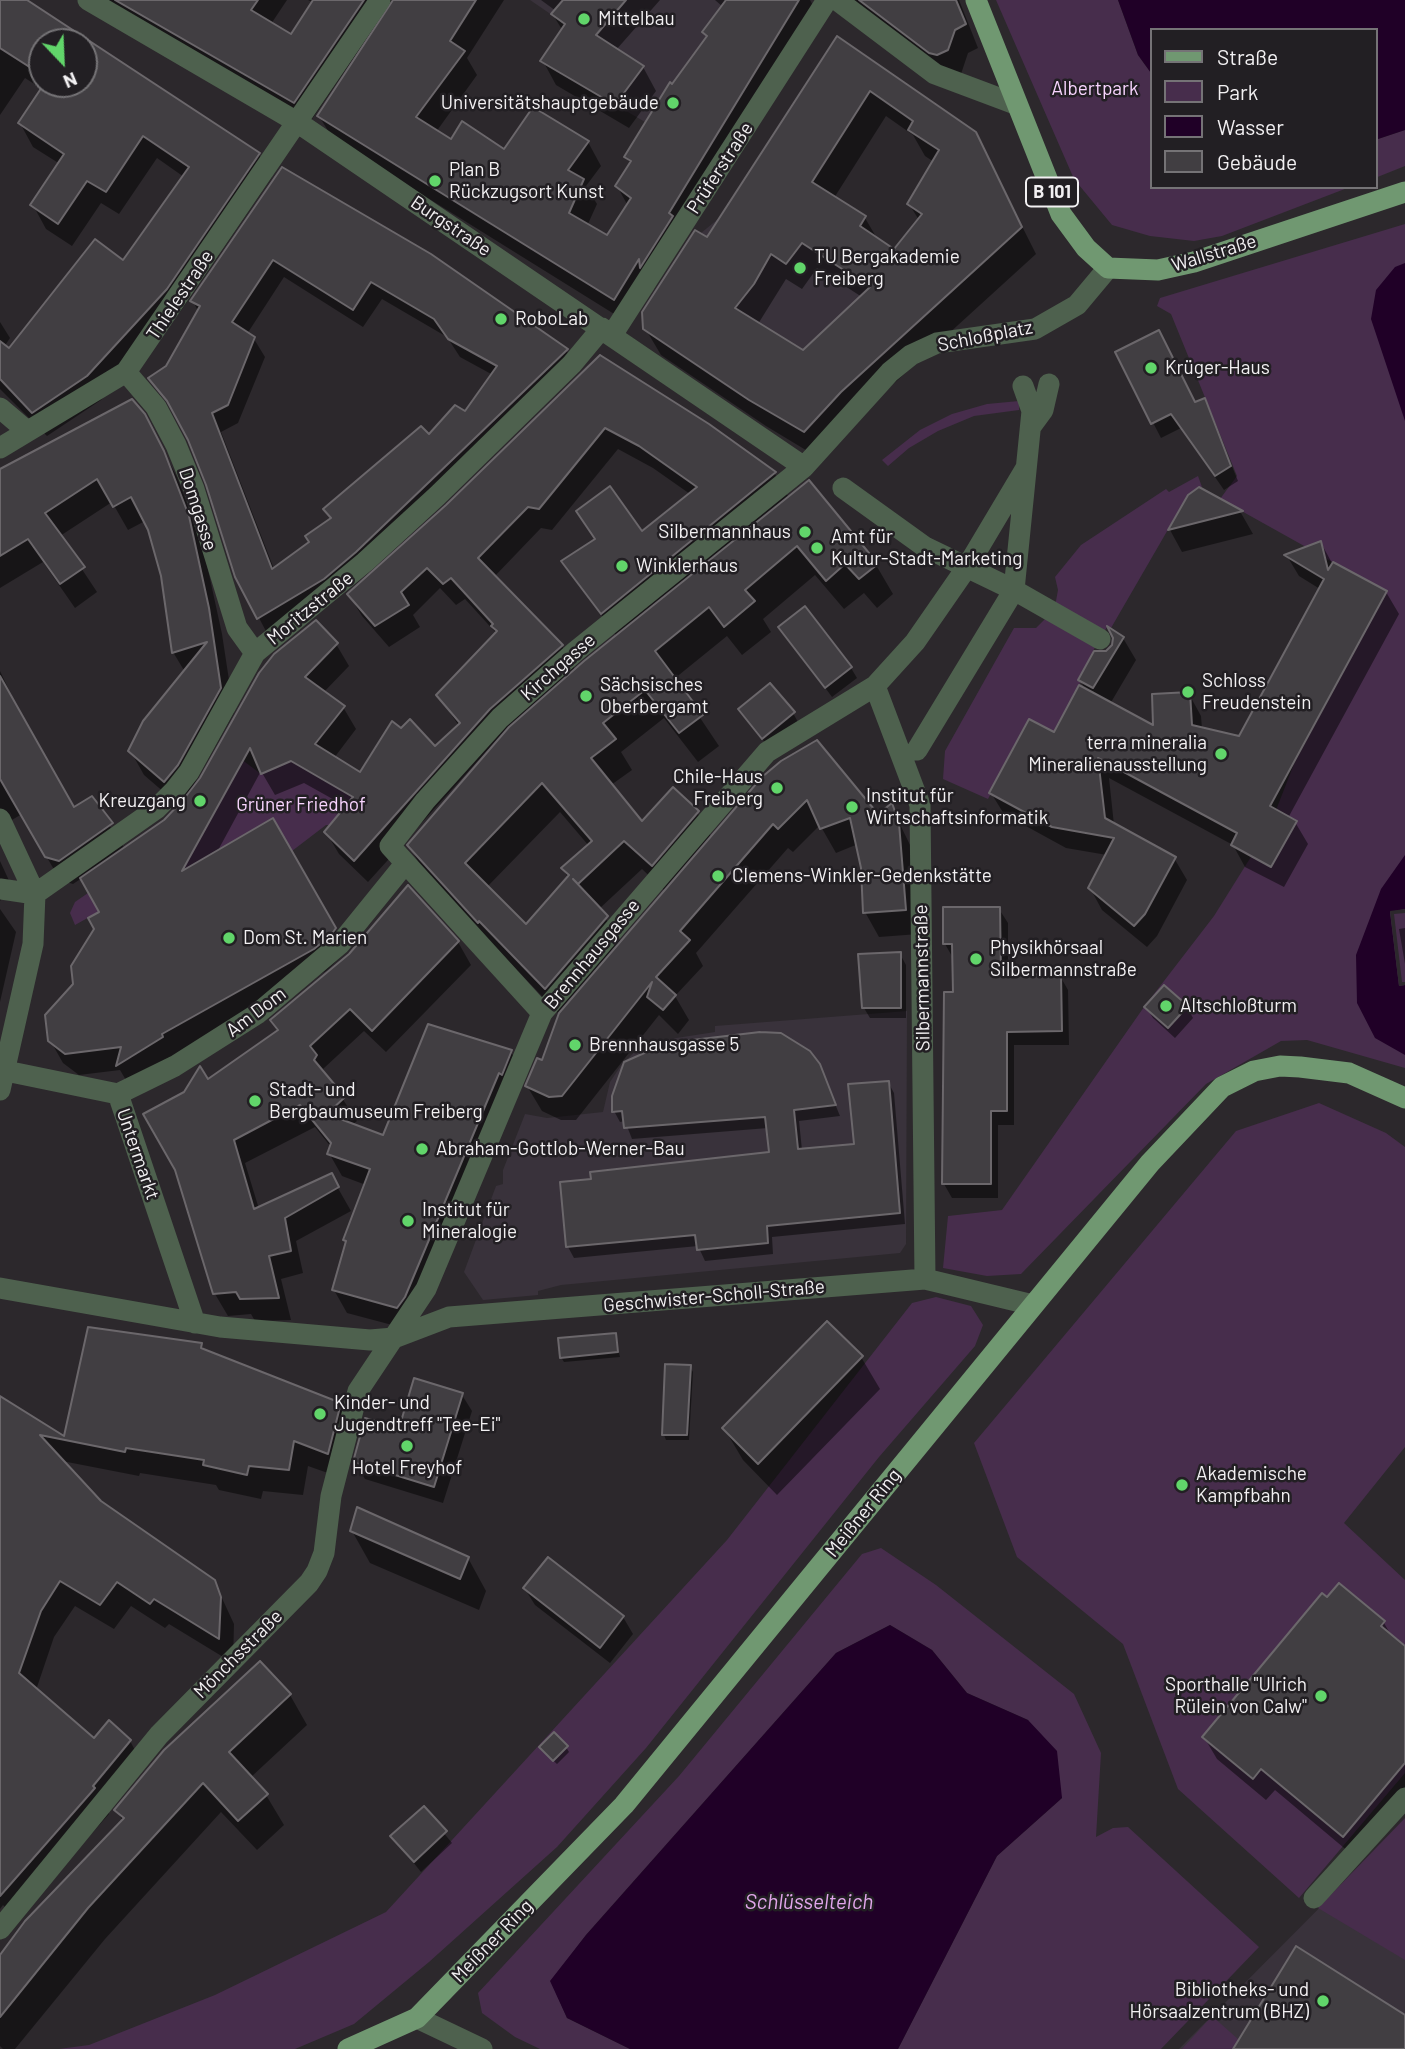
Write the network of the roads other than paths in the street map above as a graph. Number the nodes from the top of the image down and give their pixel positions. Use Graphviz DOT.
graph roads {
  1 [pos="88,0"];
  2 [pos="380,0"];
  3 [pos="827,0"];
  4 [pos="837,0"];
  5 [pos="976,0"];
  6 [pos="1015,104"];
  7 [pos="297,122"];
  8 [pos="1405,192"];
  9 [pos="1108,268"];
  10 [pos="607,332"];
  11 [pos="127,372"];
  12 [pos="1049,384"];
  13 [pos="1023,387"];
  14 [pos="0,408"];
  15 [pos="1030,426"];
  16 [pos="27,431"];
  17 [pos="0,448"];
  18 [pos="804,467"];
  19 [pos="1026,468"];
  20 [pos="848,493"];
  21 [pos="967,567"];
  22 [pos="1014,590"];
  23 [pos="1100,639"];
  24 [pos="255,653"];
  25 [pos="875,685"];
  26 [pos="917,750"];
  27 [pos="0,819"];
  28 [pos="404,865"];
  29 [pos="0,888"];
  30 [pos="35,894"];
  31 [pos="542,1013"];
  32 [pos="3,1081"];
  33 [pos="118,1094"];
  34 [pos="1405,1098"];
  35 [pos="925,1279"];
  36 [pos="0,1288"];
  37 [pos="1033,1306"];
  38 [pos="195,1323"];
  39 [pos="394,1338"];
  40 [pos="1405,1797"];
  41 [pos="1314,1898"];
  42 [pos="0,1930"];
  43 [pos="417,2018"];
  44 [pos="348,2049"];
  45 [pos="482,2049"];
  1 -- 7 [label="street, Burgstraße"];
  2 -- 7 [label="street, Thielestraße"];
  3 -- 10 [label="street, Prüferstraße"];
  4 -- 6 [label="street"];
  5 -- 6 [label="main road, B 101"];
  6 -- 9 [label="main road, B 101"];
  7 -- 10 [label="street, Burgstraße"];
  7 -- 11 [label="street, Thielestraße"];
  8 -- 9 [label="main road, Wallstraße"];
  9 -- 18 [label="street, Schloßplatz"];
  10 -- 18 [label="street, Burgstraße"];
  10 -- 24 [label="street, Moritzstraße"];
  11 -- 16 [label="street, Thielestraße"];
  11 -- 24 [label="street, Domgasse"];
  12 -- 15 [label="street"];
  13 -- 15 [label="street"];
  14 -- 16 [label="street"];
  15 -- 19 [label="street"];
  16 -- 17 [label="street, Thielestraße"];
  18 -- 28 [label="street, Kirchgasse"];
  19 -- 21 [label="street, Brennhausgasse"];
  19 -- 22 [label="street"];
  20 -- 21 [label="street"];
  21 -- 22 [label="street"];
  21 -- 25 [label="street, Brennhausgasse"];
  22 -- 23 [label="street"];
  22 -- 26 [label="street"];
  24 -- 30 [label="street, Moritzstraße"];
  25 -- 31 [label="street, Brennhausgasse"];
  25 -- 35 [label="street, Silbermannstraße"];
  27 -- 30 [label="street"];
  28 -- 31 [label="street"];
  28 -- 33 [label="street, Am Dom"];
  29 -- 30 [label="street"];
  30 -- 32 [label="street, Untermarkt"];
  31 -- 39 [label="street, Brennhausgasse"];
  32 -- 33 [label="street, Untermarkt"];
  33 -- 38 [label="street, Untermarkt"];
  34 -- 37 [label="main road, Meißner Ring"];
  35 -- 37 [label="street, Geschwister-Scholl-Straße"];
  35 -- 39 [label="street, Geschwister-Scholl-Straße"];
  36 -- 38 [label="street"];
  37 -- 43 [label="main road, Meißner Ring"];
  38 -- 39 [label="street"];
  39 -- 42 [label="street, Mönchsstraße"];
  40 -- 41 [label="street"];
  43 -- 44 [label="main road, Meißner Ring"];
  43 -- 45 [label="street"];
}
